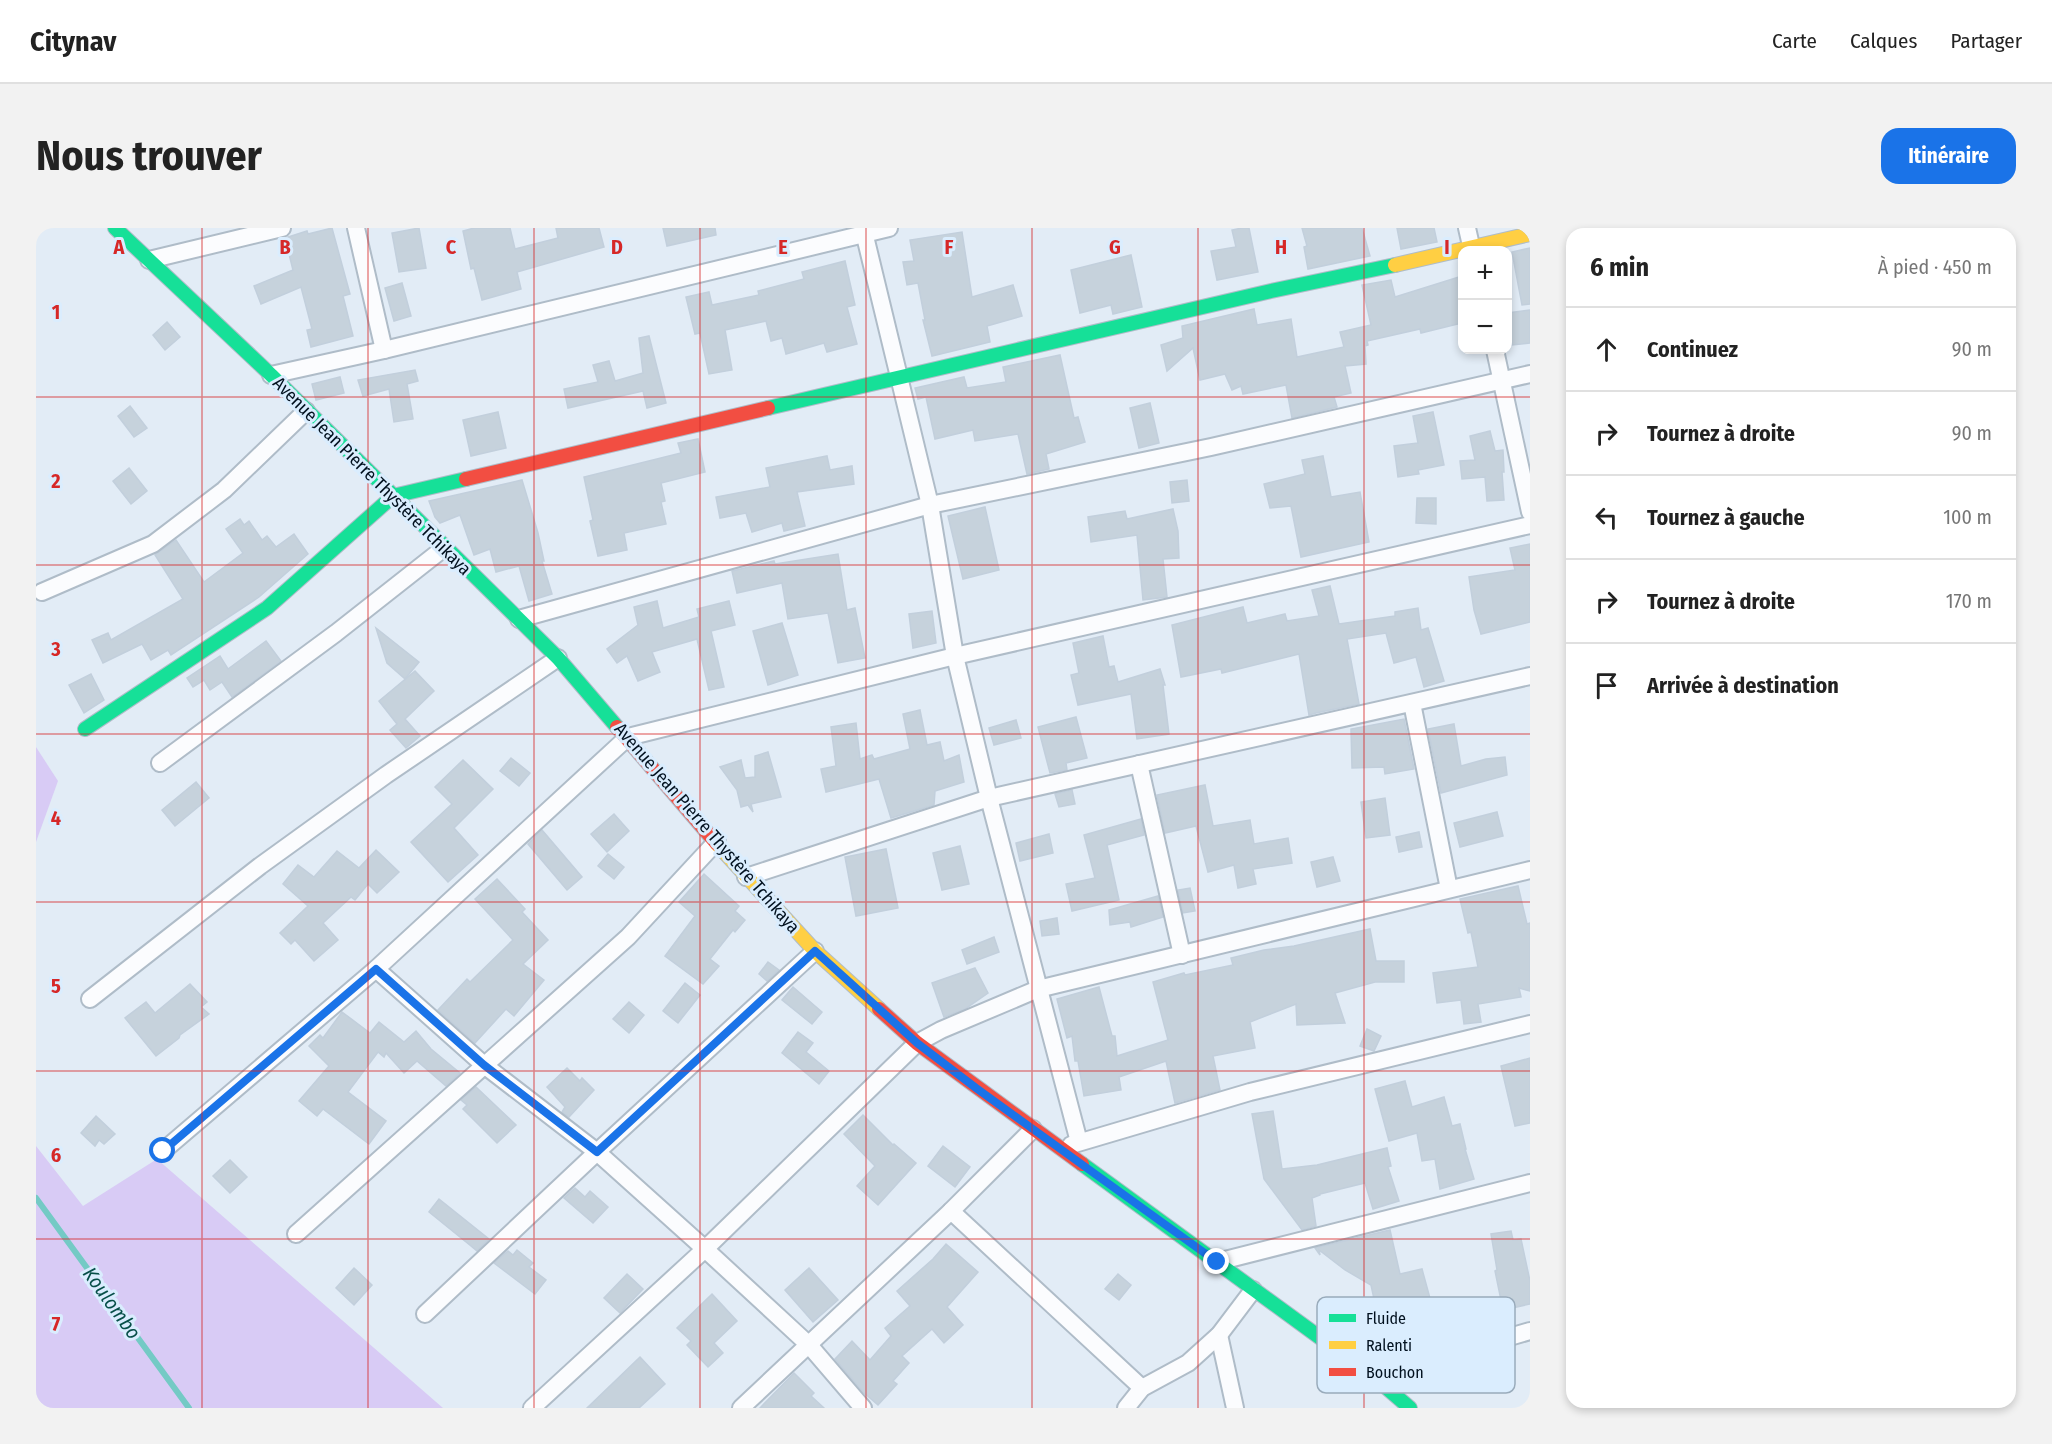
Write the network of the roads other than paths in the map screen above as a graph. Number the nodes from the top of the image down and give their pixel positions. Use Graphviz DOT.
graph roads {
  1 [pos="115,228"];
  2 [pos="282,228"];
  3 [pos="356,228"];
  4 [pos="889,228"];
  5 [pos="1467,228"];
  6 [pos="864,231"];
  7 [pos="1530,234"];
  8 [pos="1471,246"];
  9 [pos="1484,246"];
  10 [pos="1458,252"];
  11 [pos="149,260"];
  12 [pos="384,350"];
  13 [pos="1496,354"];
  14 [pos="271,375"];
  15 [pos="1530,375"];
  16 [pos="899,377"];
  17 [pos="1503,382"];
  18 [pos="306,411"];
  19 [pos="393,496"];
  20 [pos="930,505"];
  21 [pos="1530,512"];
  22 [pos="1530,525"];
  23 [pos="444,548"];
  24 [pos="42,592"];
  25 [pos="519,619"];
  26 [pos="955,656"];
  27 [pos="558,658"];
  28 [pos="1530,676"];
  29 [pos="1412,703"];
  30 [pos="85,729"];
  31 [pos="628,737"];
  32 [pos="160,763"];
  33 [pos="1139,764"];
  34 [pos="988,798"];
  35 [pos="717,841"];
  36 [pos="1530,870"];
  37 [pos="746,877"];
  38 [pos="1449,889"];
  39 [pos="815,951"];
  40 [pos="1182,955"];
  41 [pos="376,969"];
  42 [pos="1038,989"];
  43 [pos="90,999"];
  44 [pos="1530,1024"];
  45 [pos="917,1043"];
  46 [pos="484,1065"];
  47 [pos="1034,1129"];
  48 [pos="1079,1142"];
  49 [pos="1061,1148"];
  50 [pos="163,1151"];
  51 [pos="597,1152"];
  52 [pos="1530,1183"];
  53 [pos="951,1211"];
  54 [pos="296,1234"];
  55 [pos="705,1249"];
  56 [pos="1217,1262"];
  57 [pos="1253,1290"];
  58 [pos="425,1314"];
  59 [pos="1530,1331"];
  60 [pos="1219,1335"];
  61 [pos="1515,1335"];
  62 [pos="1317,1336"];
  63 [pos="809,1345"];
  64 [pos="1142,1388"];
  65 [pos="1393,1393"];
  66 [pos="532,1408"];
  67 [pos="741,1408"];
  68 [pos="863,1408"];
  69 [pos="1126,1408"];
  70 [pos="1236,1408"];
  71 [pos="1410,1408"];
  1 -- 11 [label="street, Avenue Jean Pierre Thystère Tchikaya"];
  2 -- 11 [label="street"];
  3 -- 12 [label="street"];
  4 -- 6 [label="street"];
  5 -- 8 [label="street"];
  6 -- 12 [label="street"];
  6 -- 16 [label="street"];
  7 -- 9 [label="street"];
  10 -- 16 [label="street"];
  11 -- 14 [label="street, Avenue Jean Pierre Thystère Tchikaya"];
  12 -- 14 [label="street"];
  13 -- 17 [label="street"];
  14 -- 18 [label="street, Avenue Jean Pierre Thystère Tchikaya"];
  15 -- 17 [label="street"];
  16 -- 19 [label="street"];
  16 -- 20 [label="street"];
  17 -- 20 [label="street"];
  17 -- 21 [label="street"];
  18 -- 19 [label="street, Avenue Jean Pierre Thystère Tchikaya"];
  18 -- 24 [label="street"];
  19 -- 23 [label="street, Avenue Jean Pierre Thystère Tchikaya"];
  19 -- 30 [label="street"];
  20 -- 25 [label="street"];
  20 -- 26 [label="street"];
  22 -- 26 [label="street"];
  23 -- 25 [label="street, Avenue Jean Pierre Thystère Tchikaya"];
  23 -- 32 [label="street"];
  25 -- 27 [label="street, Avenue Jean Pierre Thystère Tchikaya"];
  26 -- 31 [label="street"];
  26 -- 34 [label="street"];
  27 -- 31 [label="street, Avenue Jean Pierre Thystère Tchikaya"];
  27 -- 43 [label="street"];
  28 -- 29 [label="street"];
  29 -- 33 [label="street"];
  29 -- 38 [label="street"];
  31 -- 35 [label="street, Avenue Jean Pierre Thystère Tchikaya"];
  31 -- 41 [label="street"];
  33 -- 34 [label="street"];
  33 -- 40 [label="street"];
  34 -- 37 [label="street"];
  34 -- 42 [label="street"];
  35 -- 37 [label="street, Avenue Jean Pierre Thystère Tchikaya"];
  35 -- 46 [label="street"];
  36 -- 38 [label="street"];
  37 -- 39 [label="street, Avenue Jean Pierre Thystère Tchikaya"];
  38 -- 40 [label="street"];
  39 -- 45 [label="street, Avenue Jean Pierre Thystère Tchikaya"];
  39 -- 51 [label="street"];
  40 -- 42 [label="street"];
  41 -- 46 [label="street"];
  41 -- 50 [label="street"];
  42 -- 45 [label="street"];
  42 -- 48 [label="street"];
  44 -- 48 [label="street"];
  45 -- 47 [label="street, Avenue Jean Pierre Thystère Tchikaya"];
  45 -- 55 [label="street"];
  46 -- 51 [label="street"];
  46 -- 54 [label="street"];
  47 -- 49 [label="street, Avenue Jean Pierre Thystère Tchikaya"];
  47 -- 53 [label="street"];
  48 -- 49 [label="street"];
  49 -- 56 [label="street, Avenue Jean Pierre Thystère Tchikaya"];
  51 -- 55 [label="street"];
  51 -- 58 [label="street"];
  52 -- 56 [label="street"];
  53 -- 63 [label="street"];
  53 -- 64 [label="street"];
  55 -- 63 [label="street"];
  55 -- 66 [label="street"];
  56 -- 57 [label="street, Avenue Jean Pierre Thystère Tchikaya"];
  57 -- 60 [label="street"];
  57 -- 62 [label="street, Avenue Jean Pierre Thystère Tchikaya"];
  59 -- 61 [label="street"];
  60 -- 64 [label="street"];
  60 -- 70 [label="street"];
  63 -- 67 [label="street"];
  63 -- 68 [label="street"];
  64 -- 69 [label="street"];
  65 -- 71 [label="street, Avenue Jean Pierre Thystère Tchikaya"];
}
